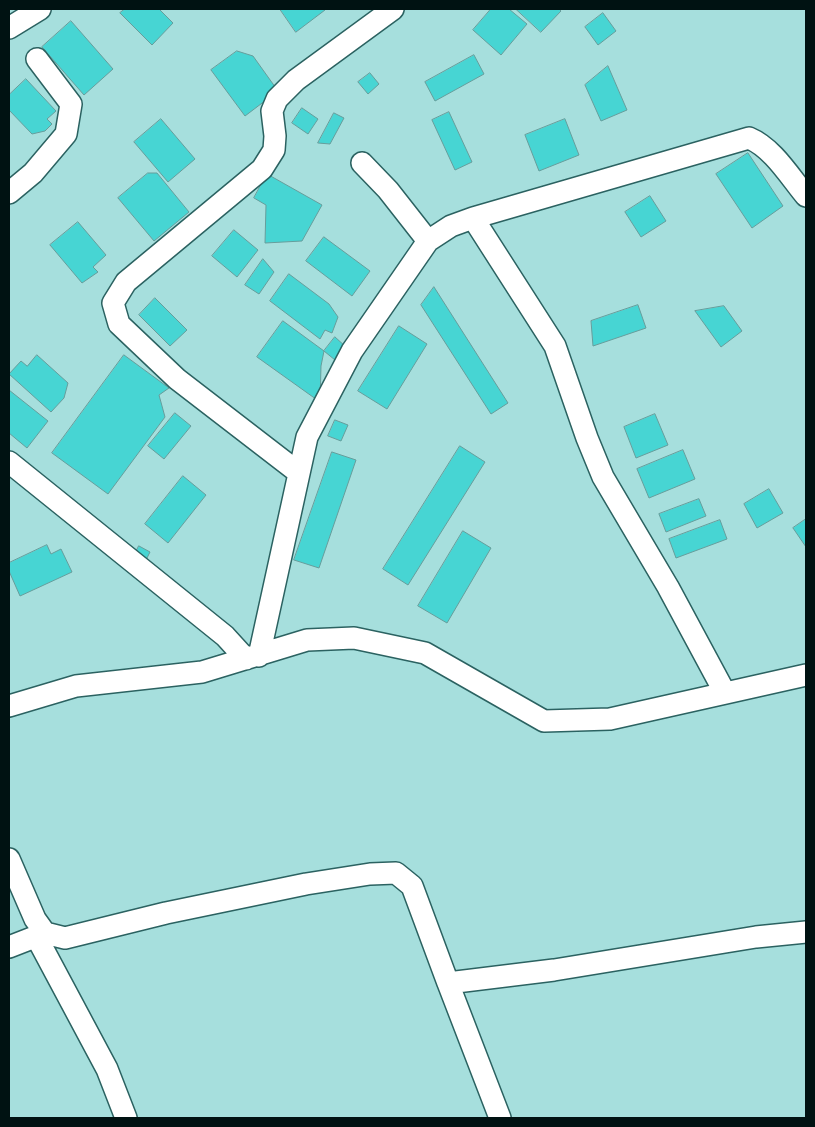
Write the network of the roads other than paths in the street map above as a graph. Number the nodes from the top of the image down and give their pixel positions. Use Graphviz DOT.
graph roads {
  1 [pos="40,9"];
  2 [pos="393,9"];
  3 [pos="9,28"];
  4 [pos="37,59"];
  5 [pos="362,163"];
  6 [pos="9,193"];
  7 [pos="806,196"];
  8 [pos="473,218"];
  9 [pos="428,241"];
  10 [pos="9,462"];
  11 [pos="299,473"];
  12 [pos="252,657"];
  13 [pos="806,675"];
  14 [pos="725,693"];
  15 [pos="9,706"];
  16 [pos="9,859"];
  17 [pos="806,932"];
  18 [pos="40,935"];
  19 [pos="9,947"];
  20 [pos="448,983"];
  21 [pos="126,1118"];
  22 [pos="500,1118"];
  1 -- 3 [label="street"];
  2 -- 11 [label="street"];
  4 -- 6 [label="street"];
  5 -- 9 [label="street"];
  7 -- 8 [label="street"];
  8 -- 9 [label="street"];
  8 -- 14 [label="street"];
  9 -- 11 [label="street"];
  10 -- 12 [label="street"];
  11 -- 12 [label="street"];
  12 -- 14 [label="street"];
  12 -- 15 [label="street"];
  13 -- 14 [label="street"];
  16 -- 18 [label="street"];
  17 -- 20 [label="street"];
  18 -- 19 [label="street"];
  18 -- 20 [label="street"];
  18 -- 21 [label="street"];
  20 -- 22 [label="street"];
}
